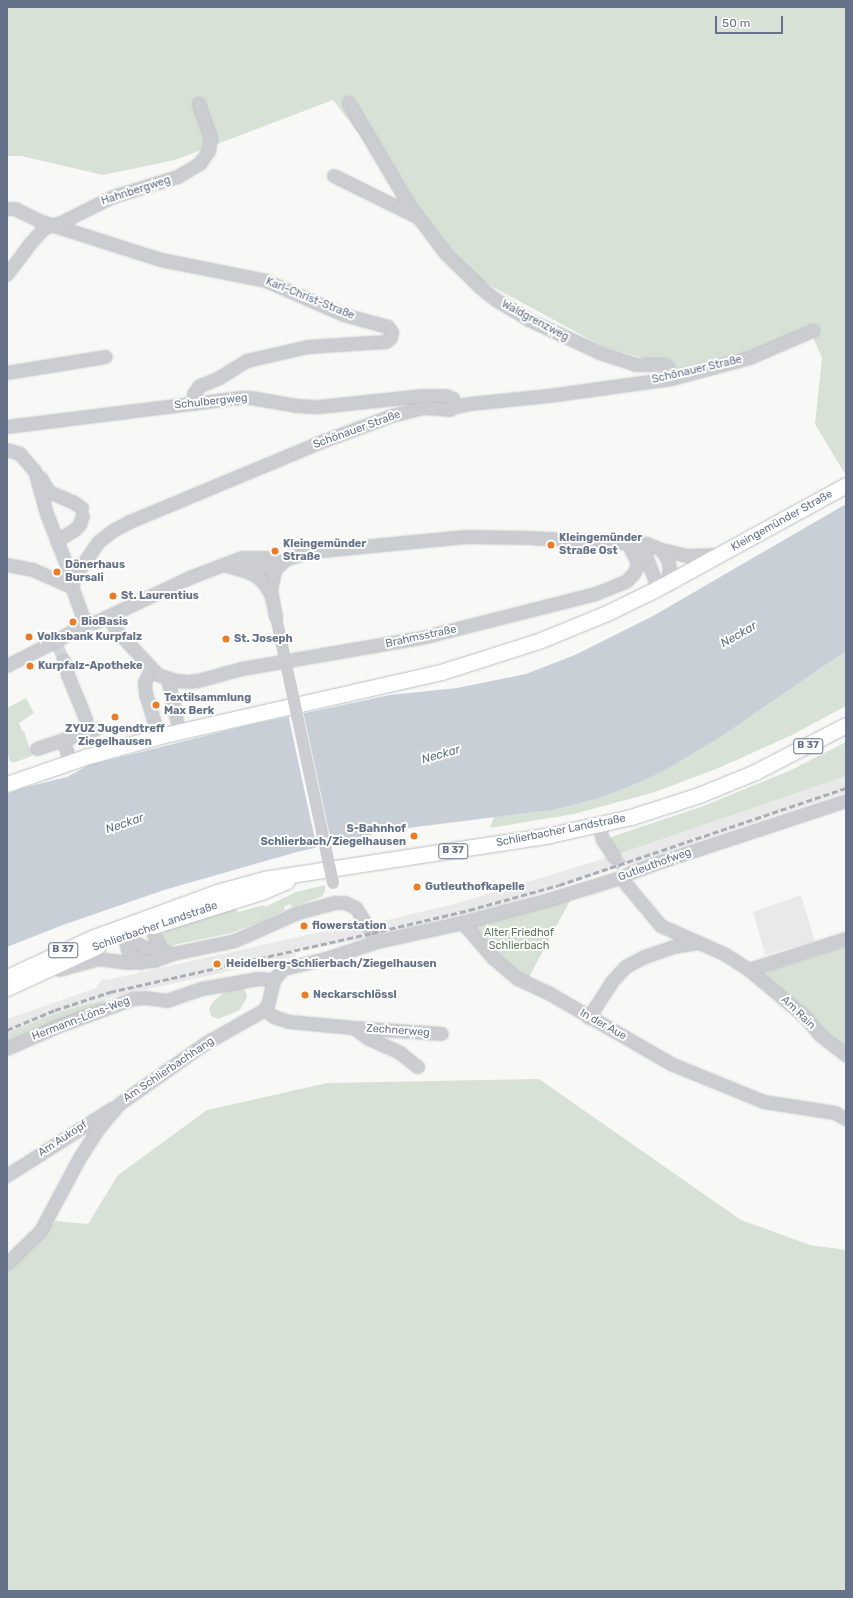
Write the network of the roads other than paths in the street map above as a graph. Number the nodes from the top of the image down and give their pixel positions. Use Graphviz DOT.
graph roads {
  1 [pos="349,103"];
  2 [pos="199,104"];
  3 [pos="334,176"];
  4 [pos="7,209"];
  5 [pos="420,218"];
  6 [pos="52,226"];
  7 [pos="7,275"];
  8 [pos="813,331"];
  9 [pos="106,357"];
  10 [pos="7,374"];
  11 [pos="672,379"];
  12 [pos="194,404"];
  13 [pos="455,406"];
  14 [pos="7,427"];
  15 [pos="7,450"];
  16 [pos="35,472"];
  17 [pos="846,485"];
  18 [pos="57,541"];
  19 [pos="633,543"];
  20 [pos="662,550"];
  21 [pos="718,555"];
  22 [pos="7,565"];
  23 [pos="224,565"];
  24 [pos="278,567"];
  25 [pos="72,584"];
  26 [pos="663,585"];
  27 [pos="272,597"];
  28 [pos="109,618"];
  29 [pos="89,622"];
  30 [pos="64,661"];
  31 [pos="7,666"];
  32 [pos="151,669"];
  33 [pos="168,679"];
  34 [pos="86,719"];
  35 [pos="177,720"];
  36 [pos="846,725"];
  37 [pos="156,726"];
  38 [pos="97,729"];
  39 [pos="64,740"];
  40 [pos="37,749"];
  41 [pos="70,762"];
  42 [pos="7,784"];
  43 [pos="846,801"];
  44 [pos="599,825"];
  45 [pos="614,857"];
  46 [pos="306,873"];
  47 [pos="625,873"];
  48 [pos="335,903"];
  49 [pos="463,923"];
  50 [pos="154,925"];
  51 [pos="123,931"];
  52 [pos="846,940"];
  53 [pos="378,942"];
  54 [pos="700,943"];
  55 [pos="169,954"];
  56 [pos="141,963"];
  57 [pos="749,970"];
  58 [pos="41,973"];
  59 [pos="7,976"];
  60 [pos="274,980"];
  61 [pos="7,988"];
  62 [pos="265,1010"];
  63 [pos="589,1018"];
  64 [pos="354,1028"];
  65 [pos="442,1034"];
  66 [pos="7,1049"];
  67 [pos="846,1055"];
  68 [pos="418,1067"];
  69 [pos="120,1104"];
  70 [pos="846,1119"];
  71 [pos="7,1176"];
  72 [pos="7,1264"];
  1 -- 5 [label="street, Waldgrenzweg"];
  2 -- 6 [label="street, Hahnbergweg"];
  3 -- 5 [label="street, Waldgrenzweg"];
  4 -- 6 [label="street, Karl-Christ-Straße"];
  5 -- 11 [label="street, Waldgrenzweg"];
  6 -- 7 [label="street, Hahnbergweg"];
  6 -- 12 [label="street, Karl-Christ-Straße"];
  8 -- 11 [label="street, Schönauer Straße"];
  9 -- 10 [label="street"];
  11 -- 13 [label="street, Schönauer Straße"];
  12 -- 13 [label="street, Schulbergweg"];
  12 -- 14 [label="street, Schulbergweg"];
  13 -- 25 [label="street, Schönauer Straße"];
  15 -- 16 [label="street"];
  16 -- 18 [label="street"];
  16 -- 18 [label="street"];
  17 -- 21 [label="main road, Kleingemünder Straße"];
  18 -- 25 [label="street"];
  19 -- 20 [label="street, Kleingemünder Straße"];
  19 -- 24 [label="street, Kleingemünder Straße"];
  19 -- 26 [label="street"];
  19 -- 33 [label="street, Brahmsstraße"];
  20 -- 21 [label="street, Kleingemünder Straße"];
  20 -- 26 [label="street"];
  21 -- 26 [label="main road, Kleingemünder Straße"];
  22 -- 25 [label="street"];
  23 -- 24 [label="street"];
  23 -- 27 [label="street"];
  23 -- 28 [label="street"];
  24 -- 27 [label="street"];
  25 -- 29 [label="street"];
  26 -- 41 [label="main road, Kleingemünder Straße"];
  27 -- 48 [label="street, bridge"];
  28 -- 29 [label="street"];
  28 -- 32 [label="street, Brahmsstraße"];
  29 -- 31 [label="street"];
  30 -- 34 [label="street"];
  32 -- 33 [label="street, Brahmsstraße"];
  32 -- 37 [label="street"];
  33 -- 35 [label="street"];
  36 -- 44 [label="main road, Schlierbacher Landstraße / B 37"];
  38 -- 39 [label="street"];
  39 -- 40 [label="street"];
  39 -- 41 [label="street"];
  41 -- 42 [label="main road, Kleingemünder Straße"];
  43 -- 47 [label="street, Gutleuthofweg"];
  44 -- 45 [label="street"];
  44 -- 46 [label="main road, Schlierbacher Landstraße / B 37"];
  46 -- 50 [label="main road, Schlierbacher Landstraße / B 37"];
  46 -- 51 [label="main road, Schlierbacher Landstraße / B 37"];
  47 -- 49 [label="street, Gutleuthofweg"];
  47 -- 54 [label="street, Am Rain"];
  48 -- 53 [label="street"];
  48 -- 55 [label="street"];
  49 -- 53 [label="street"];
  49 -- 63 [label="street, In der Aue"];
  50 -- 51 [label="main road, Schlierbacher Landstraße / B 37"];
  50 -- 55 [label="street"];
  51 -- 55 [label="street"];
  51 -- 56 [label="street"];
  51 -- 58 [label="main road, Schlierbacher Landstraße / B 37"];
  51 -- 59 [label="main road, Schlierbacher Landstraße / B 37"];
  52 -- 57 [label="street"];
  53 -- 60 [label="street"];
  54 -- 57 [label="street, Am Rain"];
  54 -- 63 [label="street"];
  55 -- 56 [label="street"];
  56 -- 58 [label="street"];
  57 -- 67 [label="street, Am Rain"];
  58 -- 61 [label="main road, Schlierbacher Landstraße / B 37"];
  60 -- 62 [label="street"];
  60 -- 66 [label="street, Hermann-Löns-Weg"];
  62 -- 64 [label="street, Zechnerweg"];
  62 -- 69 [label="street, Am Schlierbachhang"];
  63 -- 70 [label="street, In der Aue"];
  64 -- 65 [label="street, Zechnerweg"];
  64 -- 68 [label="street, Zechnerweg"];
  69 -- 71 [label="street, Am Aukopf"];
  69 -- 72 [label="street, Am Schlierbachhang"];
}
